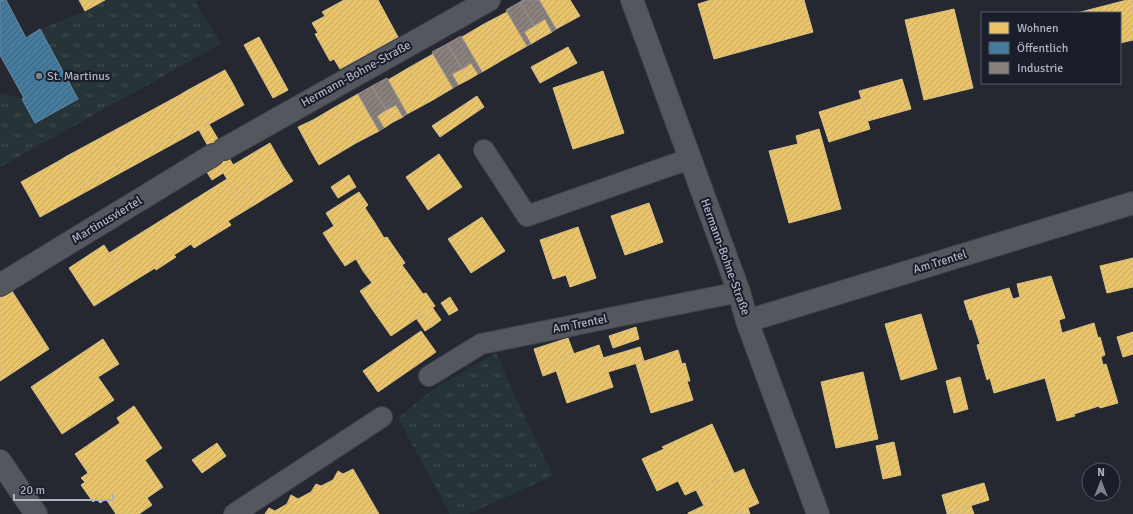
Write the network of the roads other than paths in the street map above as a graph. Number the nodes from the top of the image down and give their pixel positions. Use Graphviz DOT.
graph roads {
  1 [pos="488,0"];
  2 [pos="632,0"];
  3 [pos="484,150"];
  4 [pos="218,152"];
  5 [pos="689,159"];
  6 [pos="1133,203"];
  7 [pos="0,285"];
  8 [pos="739,292"];
  9 [pos="747,321"];
  10 [pos="429,376"];
  11 [pos="382,417"];
  12 [pos="0,461"];
  13 [pos="36,514"];
  14 [pos="234,514"];
  15 [pos="818,514"];
  1 -- 4 [label="street, Hermann-Bohne-Straße"];
  2 -- 5 [label="street, Hermann-Bohne-Straße"];
  3 -- 5 [label="lane"];
  4 -- 7 [label="street, Martinusviertel"];
  5 -- 8 [label="street, Hermann-Bohne-Straße"];
  6 -- 9 [label="street, Am Trentel"];
  8 -- 9 [label="street, Hermann-Bohne-Straße"];
  8 -- 10 [label="lane, Am Trentel"];
  9 -- 15 [label="street, Hermann-Bohne-Straße"];
  11 -- 14 [label="lane"];
  12 -- 13 [label="street"];
}
